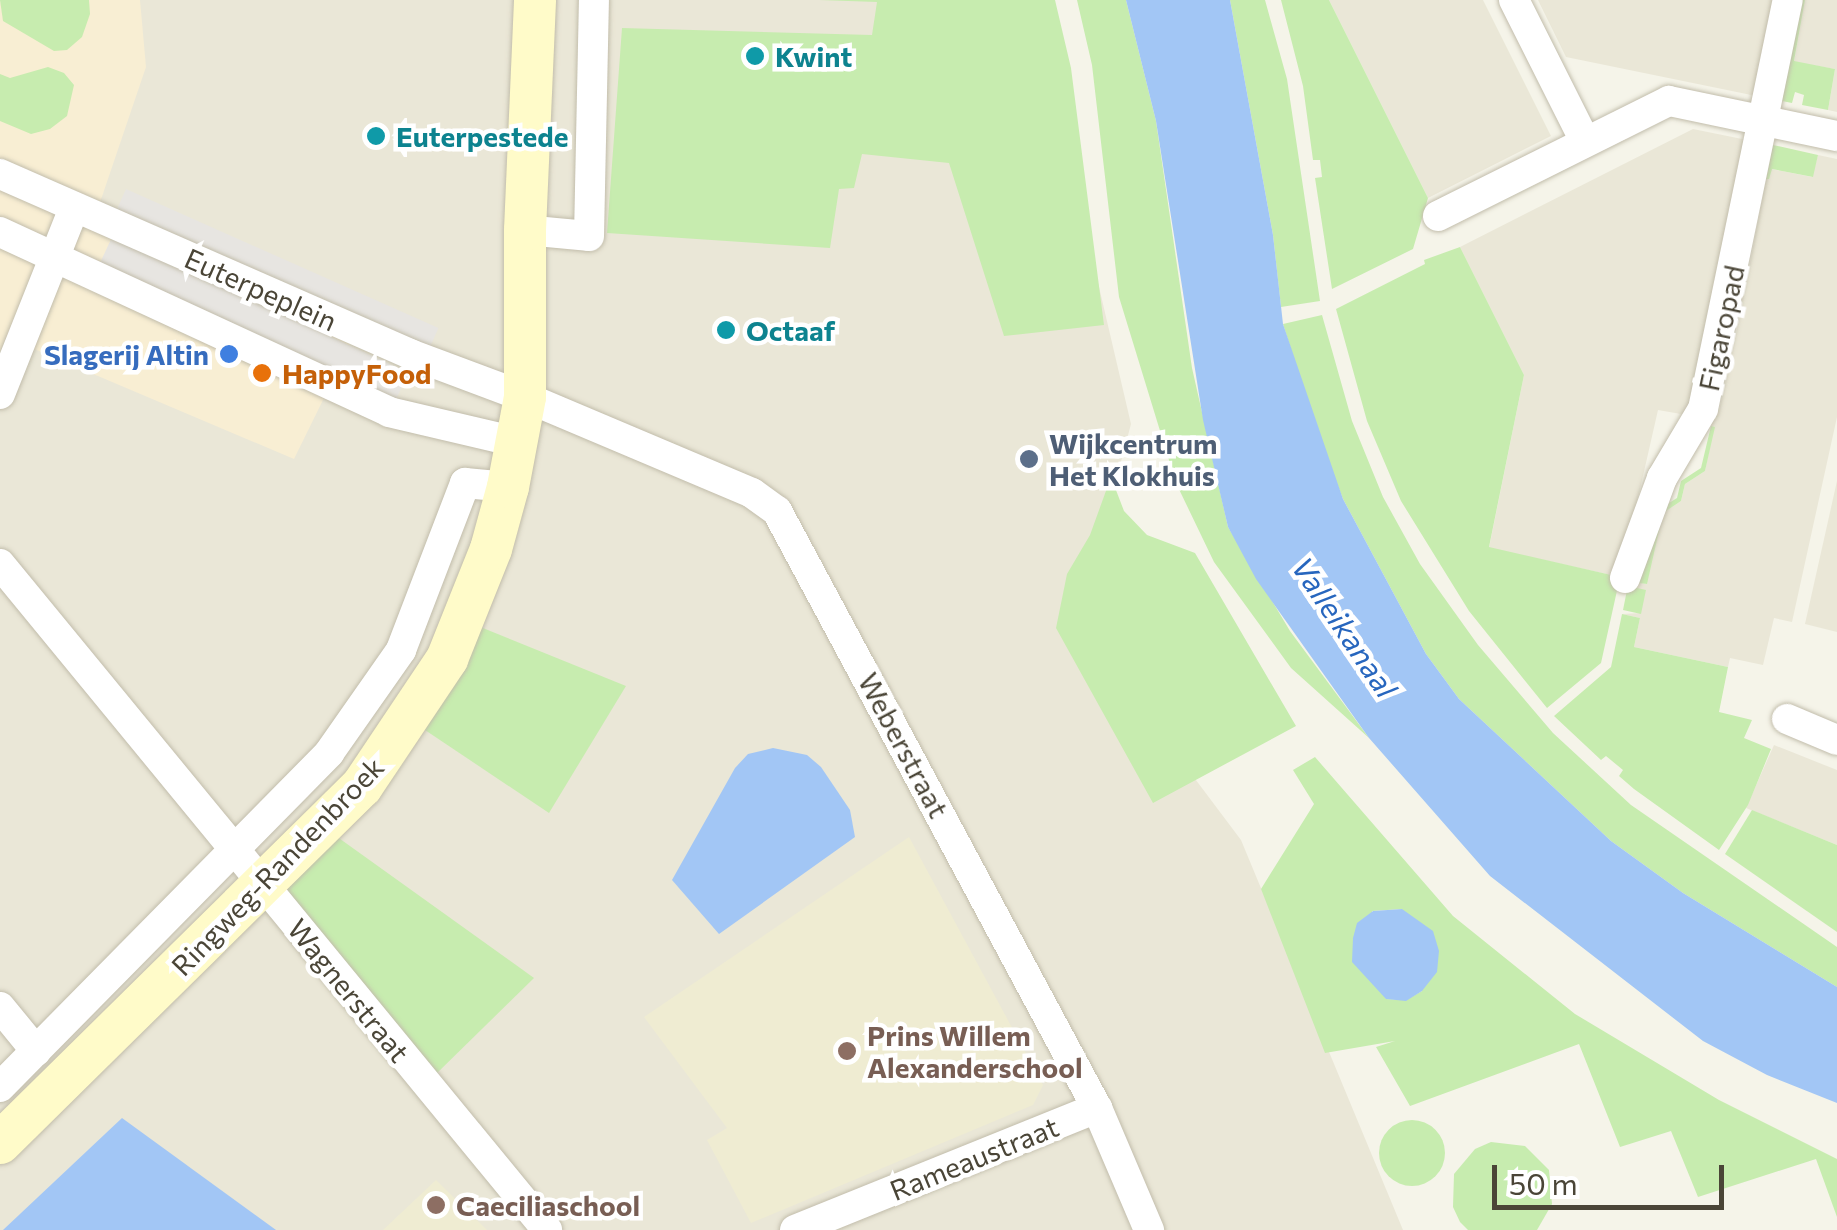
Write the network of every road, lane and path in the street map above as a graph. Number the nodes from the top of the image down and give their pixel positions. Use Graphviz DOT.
graph roads {
  1 [pos="535,0"];
  2 [pos="594,0"];
  3 [pos="1514,0"];
  4 [pos="1788,0"];
  5 [pos="1766,122"];
  6 [pos="1837,136"];
  7 [pos="1585,141"];
  8 [pos="0,174"];
  9 [pos="74,208"];
  10 [pos="1438,216"];
  11 [pos="525,230"];
  12 [pos="0,232"];
  13 [pos="55,254"];
  14 [pos="0,394"];
  15 [pos="524,396"];
  16 [pos="517,442"];
  17 [pos="508,487"];
  18 [pos="0,564"];
  19 [pos="1625,578"];
  20 [pos="1788,719"];
  21 [pos="1837,740"];
  22 [pos="233,850"];
  23 [pos="264,887"];
  24 [pos="0,1007"];
  25 [pos="36,1051"];
  26 [pos="0,1087"];
  27 [pos="1097,1108"];
  28 [pos="0,1143"];
  29 [pos="864,1217"];
  30 [pos="547,1230"];
  31 [pos="795,1230"];
  32 [pos="1149,1230"];
  1 -- 11 [label="main road, Ringweg-Randenbroek"];
  2 -- 11 [label="street"];
  3 -- 7 [label="street"];
  4 -- 5 [label="street, Figaropad"];
  5 -- 6 [label="street"];
  5 -- 7 [label="street"];
  5 -- 19 [label="street, Figaropad"];
  7 -- 10 [label="street"];
  8 -- 9 [label="street, Euterpeplein"];
  9 -- 13 [label="street"];
  9 -- 15 [label="street, Euterpeplein"];
  11 -- 15 [label="main road, Ringweg-Randenbroek"];
  12 -- 13 [label="street, Euterpeplein"];
  13 -- 14 [label="street"];
  13 -- 16 [label="street, Euterpeplein"];
  15 -- 16 [label="main road, Ringweg-Randenbroek"];
  15 -- 27 [label="street, Weberstraat"];
  16 -- 17 [label="main road, Ringweg-Randenbroek"];
  17 -- 22 [label="street, Ringweg-Randenbroek"];
  17 -- 23 [label="main road, Ringweg-Randenbroek"];
  18 -- 22 [label="street, Wagnerstraat"];
  20 -- 21 [label="street"];
  22 -- 23 [label="street, Wagnerstraat"];
  22 -- 25 [label="street, Ringweg-Randenbroek"];
  23 -- 28 [label="main road, Ringweg-Randenbroek"];
  23 -- 30 [label="street, Wagnerstraat"];
  24 -- 25 [label="street"];
  25 -- 26 [label="street, Ringweg-Randenbroek"];
  27 -- 29 [label="street, Rameaustraat"];
  27 -- 32 [label="street, Weberstraat"];
  29 -- 31 [label="street, Rameaustraat"];
}
